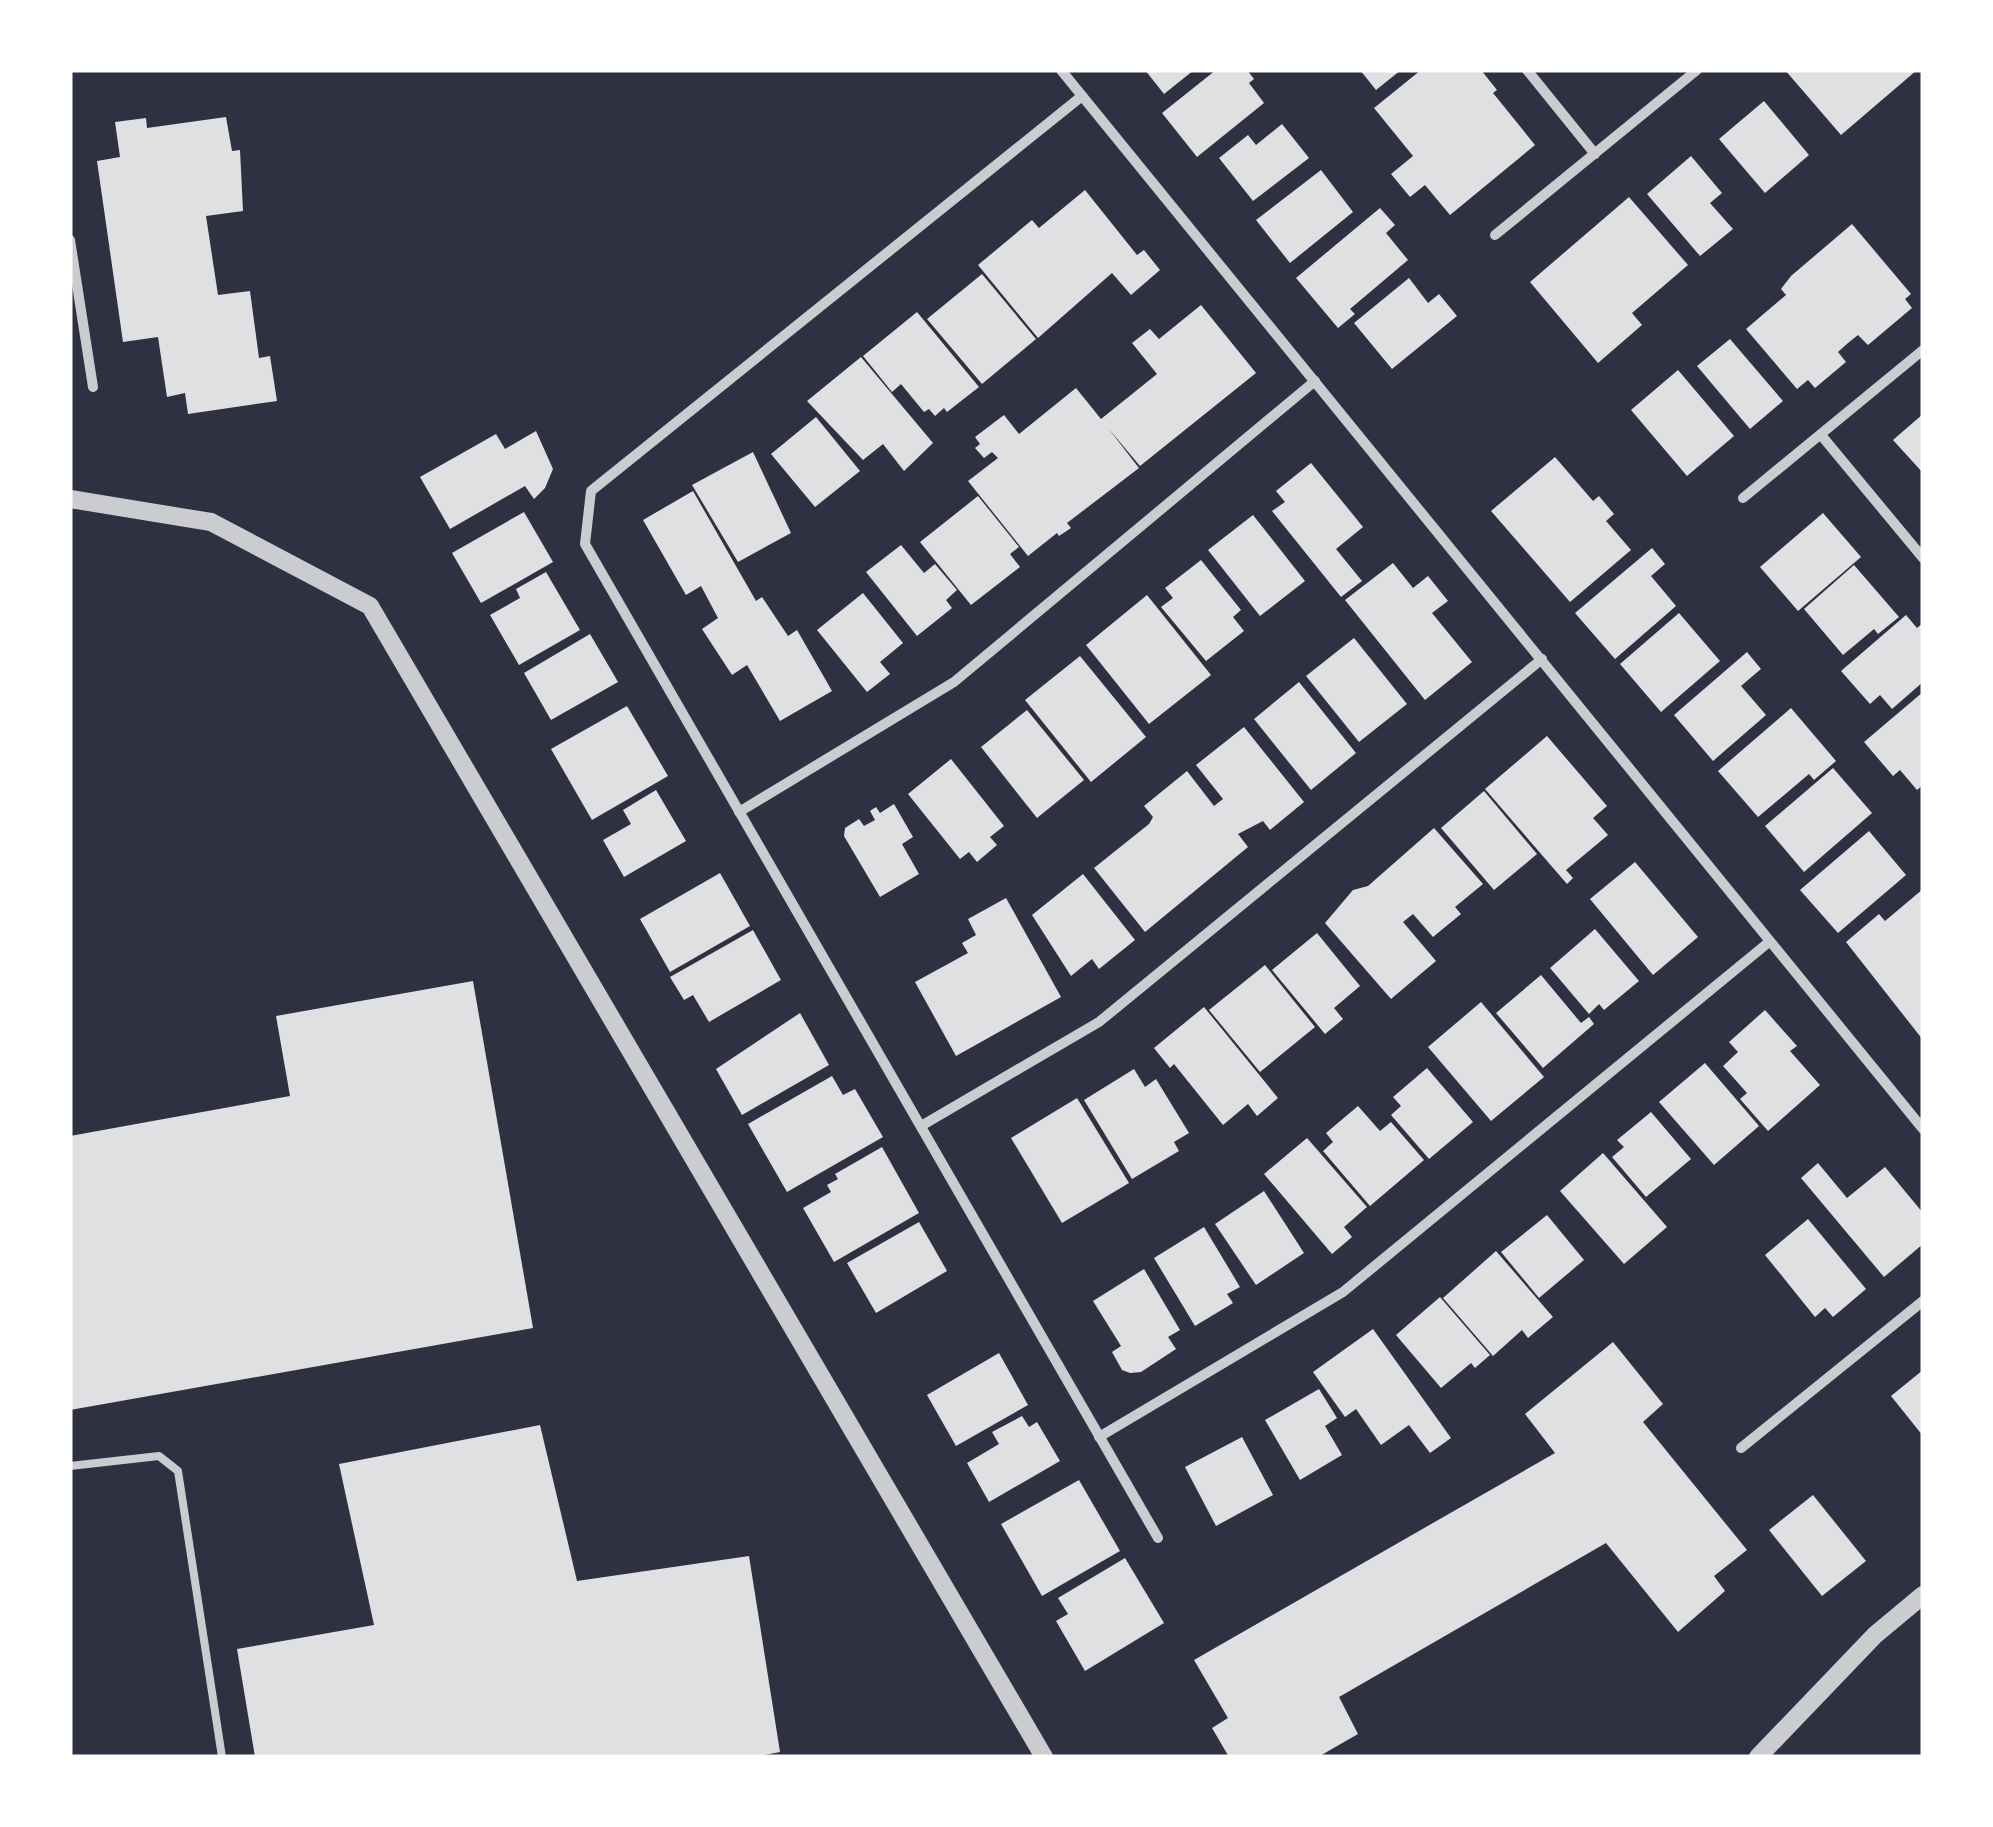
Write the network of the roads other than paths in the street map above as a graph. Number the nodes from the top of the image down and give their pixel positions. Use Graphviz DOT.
graph roads {
  1 [pos="1061,70"];
  2 [pos="1527,70"];
  3 [pos="1697,70"];
  4 [pos="1082,96"];
  5 [pos="1595,154"];
  6 [pos="1495,235"];
  7 [pos="70,240"];
  8 [pos="72,278"];
  9 [pos="1923,350"];
  10 [pos="1314,381"];
  11 [pos="92,387"];
  12 [pos="1821,436"];
  13 [pos="1743,498"];
  14 [pos="70,499"];
  15 [pos="1923,558"];
  16 [pos="1542,659"];
  17 [pos="739,812"];
  18 [pos="1769,942"];
  19 [pos="922,1126"];
  20 [pos="1923,1129"];
  21 [pos="1923,1301"];
  22 [pos="1099,1437"];
  23 [pos="1741,1448"];
  24 [pos="70,1466"];
  25 [pos="1158,1538"];
  26 [pos="1923,1595"];
  27 [pos="222,1757"];
  28 [pos="1044,1757"];
  29 [pos="1758,1757"];
  1 -- 4 [label="street"];
  2 -- 5 [label="street"];
  3 -- 5 [label="street"];
  4 -- 10 [label="street"];
  4 -- 17 [label="street"];
  5 -- 6 [label="street"];
  7 -- 8 [label="street"];
  8 -- 11 [label="street"];
  9 -- 12 [label="street"];
  10 -- 16 [label="street"];
  10 -- 17 [label="street"];
  12 -- 13 [label="street"];
  12 -- 15 [label="street"];
  14 -- 28 [label="street"];
  16 -- 18 [label="street"];
  16 -- 19 [label="street"];
  17 -- 19 [label="street"];
  18 -- 20 [label="street"];
  18 -- 22 [label="street"];
  19 -- 22 [label="street"];
  21 -- 23 [label="street"];
  22 -- 25 [label="street"];
  24 -- 27 [label="lane"];
  26 -- 29 [label="street"];
}
